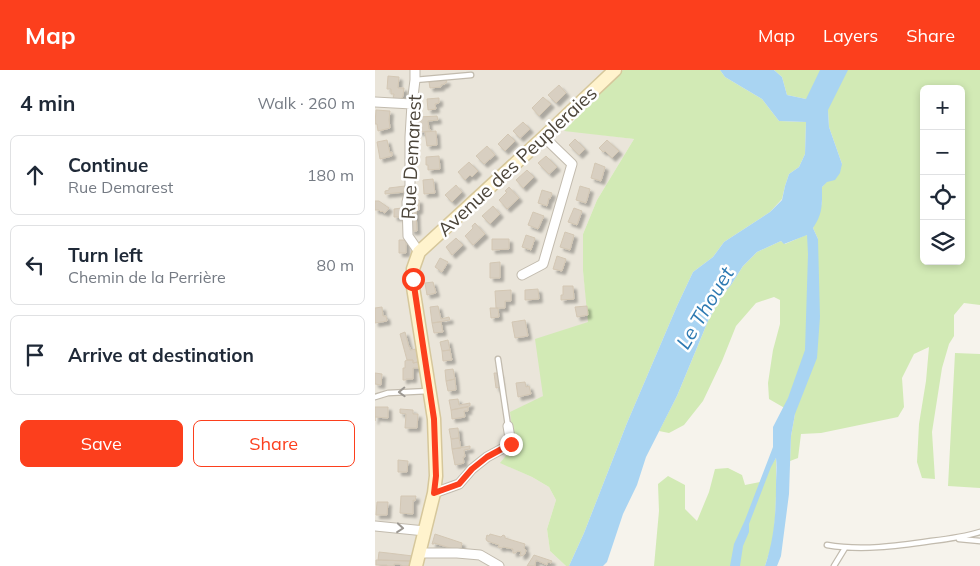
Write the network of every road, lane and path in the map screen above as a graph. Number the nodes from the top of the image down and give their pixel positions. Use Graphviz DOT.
graph roads {
  1 [pos="415,70"];
  2 [pos="615,70"];
  3 [pos="471,75"];
  4 [pos="415,80"];
  5 [pos="375,102"];
  6 [pos="411,104"];
  7 [pos="544,137"];
  8 [pos="419,252"];
  9 [pos="522,275"];
  10 [pos="498,360"];
  11 [pos="431,391"];
  12 [pos="375,397"];
  13 [pos="508,426"];
  14 [pos="434,493"];
  15 [pos="375,526"];
  16 [pos="425,531"];
  17 [pos="980,532"];
  18 [pos="951,538"];
  19 [pos="980,541"];
  20 [pos="827,545"];
  21 [pos="845,548"];
  22 [pos="419,553"];
  23 [pos="416,566"];
  24 [pos="499,566"];
  25 [pos="834,566"];
  1 -- 4 [label="street, Rue Demarest"];
  2 -- 7 [label="street, Avenue des Peupleraies"];
  3 -- 4 [label="lane"];
  4 -- 6 [label="street, Rue Demarest"];
  5 -- 6 [label="street"];
  6 -- 8 [label="street, Rue Demarest"];
  7 -- 8 [label="street, Avenue des Peupleraies"];
  7 -- 9 [label="street"];
  8 -- 11 [label="street"];
  10 -- 13 [label="lane"];
  11 -- 12 [label="lane, one-way"];
  11 -- 14 [label="street"];
  13 -- 14 [label="street"];
  14 -- 16 [label="street"];
  15 -- 16 [label="street, one-way"];
  16 -- 22 [label="street"];
  17 -- 18 [label="lane"];
  18 -- 19 [label="lane"];
  18 -- 21 [label="lane"];
  20 -- 21 [label="lane"];
  21 -- 25 [label="lane"];
  22 -- 23 [label="street"];
  22 -- 24 [label="street"];
}
